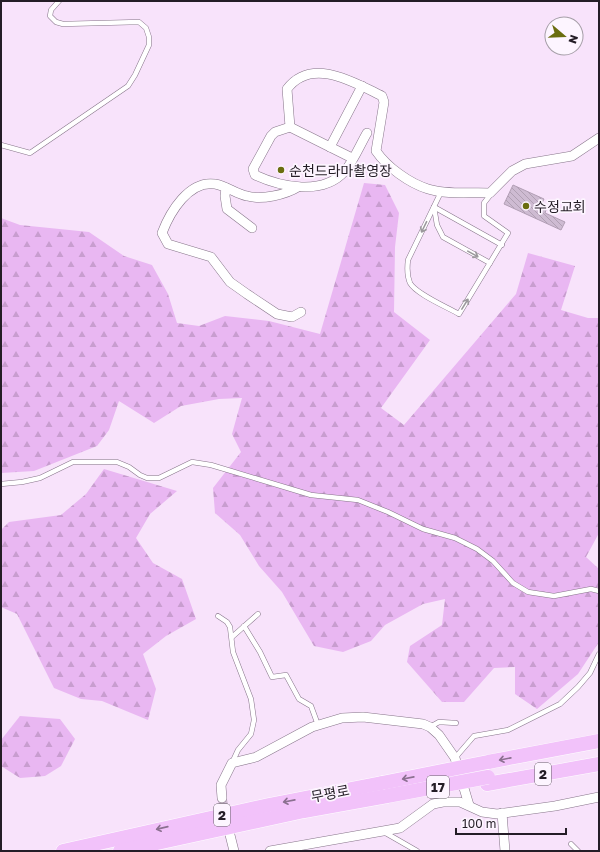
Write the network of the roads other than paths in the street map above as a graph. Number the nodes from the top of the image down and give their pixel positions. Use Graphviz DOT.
graph roads {
  1 [pos="59,1"];
  2 [pos="362,86"];
  3 [pos="290,127"];
  4 [pos="367,133"];
  5 [pos="599,138"];
  6 [pos="1,145"];
  7 [pos="330,147"];
  8 [pos="352,158"];
  9 [pos="299,186"];
  10 [pos="226,188"];
  11 [pos="495,188"];
  12 [pos="441,192"];
  13 [pos="434,207"];
  14 [pos="252,228"];
  15 [pos="502,245"];
  16 [pos="490,264"];
  17 [pos="301,312"];
  18 [pos="1,484"];
  19 [pos="599,591"];
  20 [pos="258,614"];
  21 [pos="218,616"];
  22 [pos="244,626"];
  23 [pos="232,637"];
  24 [pos="599,654"];
  25 [pos="456,723"];
  26 [pos="318,725"];
  27 [pos="430,726"];
  28 [pos="599,732"];
  29 [pos="599,741"];
  30 [pos="523,756"];
  31 [pos="599,756"];
  32 [pos="455,758"];
  33 [pos="232,763"];
  34 [pos="599,764"];
  35 [pos="487,780"];
  36 [pos="387,794"];
  37 [pos="599,797"];
  38 [pos="222,798"];
  39 [pos="469,805"];
  40 [pos="502,813"];
  41 [pos="384,832"];
  42 [pos="230,835"];
  43 [pos="571,844"];
  44 [pos="63,851"];
  45 [pos="120,851"];
  46 [pos="234,851"];
  47 [pos="270,851"];
  48 [pos="417,851"];
  49 [pos="505,851"];
  50 [pos="578,851"];
  1 -- 6 [label="lane"];
  2 -- 3 [label="street"];
  2 -- 7 [label="street"];
  2 -- 12 [label="street"];
  3 -- 7 [label="street"];
  3 -- 9 [label="street"];
  4 -- 8 [label="street"];
  5 -- 11 [label="street"];
  7 -- 8 [label="street"];
  8 -- 9 [label="street"];
  9 -- 10 [label="street"];
  10 -- 14 [label="street"];
  10 -- 17 [label="street"];
  11 -- 12 [label="street"];
  11 -- 15 [label="lane"];
  12 -- 13 [label="lane"];
  13 -- 15 [label="lane"];
  13 -- 16 [label="lane, one-way"];
  13 -- 16 [label="lane, one-way"];
  15 -- 16 [label="lane"];
  18 -- 19 [label="lane"];
  20 -- 22 [label="lane"];
  21 -- 23 [label="lane"];
  22 -- 23 [label="lane"];
  22 -- 26 [label="lane"];
  23 -- 33 [label="lane"];
  24 -- 32 [label="lane"];
  25 -- 27 [label="lane"];
  26 -- 27 [label="street"];
  26 -- 33 [label="street"];
  27 -- 32 [label="street"];
  28 -- 30 [label="highway, 2"];
  29 -- 30 [label="highway, 무평로"];
  30 -- 36 [label="highway, 무평로 / 2, one-way, bridge"];
  31 -- 35 [label="highway"];
  32 -- 39 [label="street"];
  33 -- 38 [label="street"];
  34 -- 35 [label="highway, 2"];
  35 -- 36 [label="highway, 2"];
  36 -- 44 [label="highway, 무평로 / 2, one-way"];
  36 -- 45 [label="highway, 무평로 / 2"];
  37 -- 40 [label="street"];
  39 -- 40 [label="street"];
  39 -- 41 [label="street"];
  40 -- 49 [label="street"];
  41 -- 47 [label="street"];
  41 -- 48 [label="lane"];
  42 -- 46 [label="street"];
  43 -- 50 [label="lane"];
}
